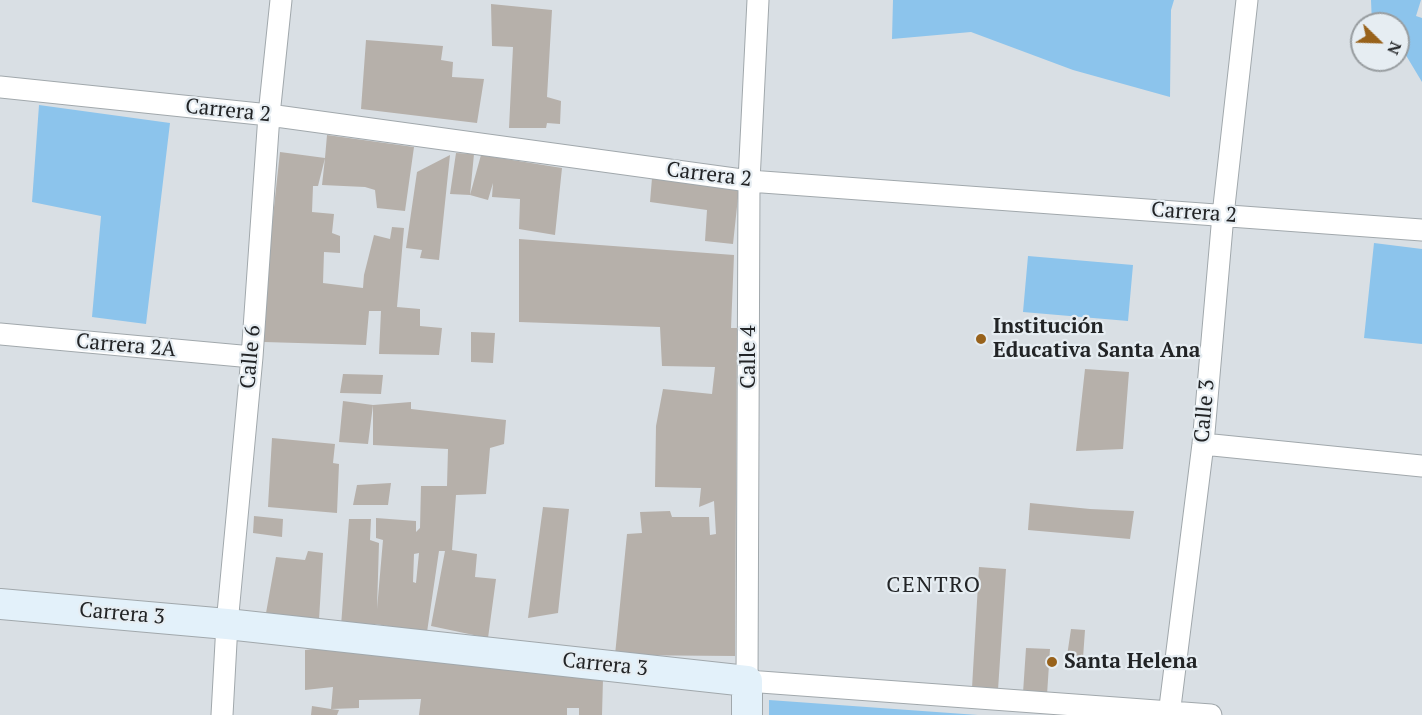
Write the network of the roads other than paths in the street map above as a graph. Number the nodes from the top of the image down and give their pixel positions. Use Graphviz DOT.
graph roads {
  1 [pos="281,0"];
  2 [pos="758,0"];
  3 [pos="1247,0"];
  4 [pos="0,87"];
  5 [pos="269,115"];
  6 [pos="749,181"];
  7 [pos="1223,216"];
  8 [pos="1422,230"];
  9 [pos="0,334"];
  10 [pos="252,357"];
  11 [pos="1203,444"];
  12 [pos="1422,466"];
  13 [pos="0,604"];
  14 [pos="227,624"];
  15 [pos="747,681"];
  16 [pos="1170,713"];
  17 [pos="222,715"];
  18 [pos="747,715"];
  19 [pos="1211,715"];
  1 -- 5 [label="street, Calle 6"];
  2 -- 6 [label="street, Calle 4"];
  3 -- 7 [label="street, Calle 3"];
  4 -- 5 [label="street, Carrera 2"];
  5 -- 6 [label="street, Carrera 2"];
  5 -- 10 [label="street, Calle 6"];
  6 -- 7 [label="street, Carrera 2"];
  6 -- 15 [label="street, Calle 4"];
  7 -- 8 [label="street, Carrera 2"];
  7 -- 11 [label="street, Calle 3"];
  9 -- 10 [label="street, Carrera 2A"];
  10 -- 14 [label="street, Calle 6"];
  11 -- 12 [label="street"];
  11 -- 16 [label="street, Calle 3"];
  13 -- 14 [label="street, Carrera 3"];
  14 -- 15 [label="street, Carrera 3"];
  14 -- 17 [label="street, Calle 6"];
  15 -- 16 [label="street, Carrera 3"];
  15 -- 18 [label="street, Calle 4"];
  16 -- 19 [label="street, Carrera 3"];
}
